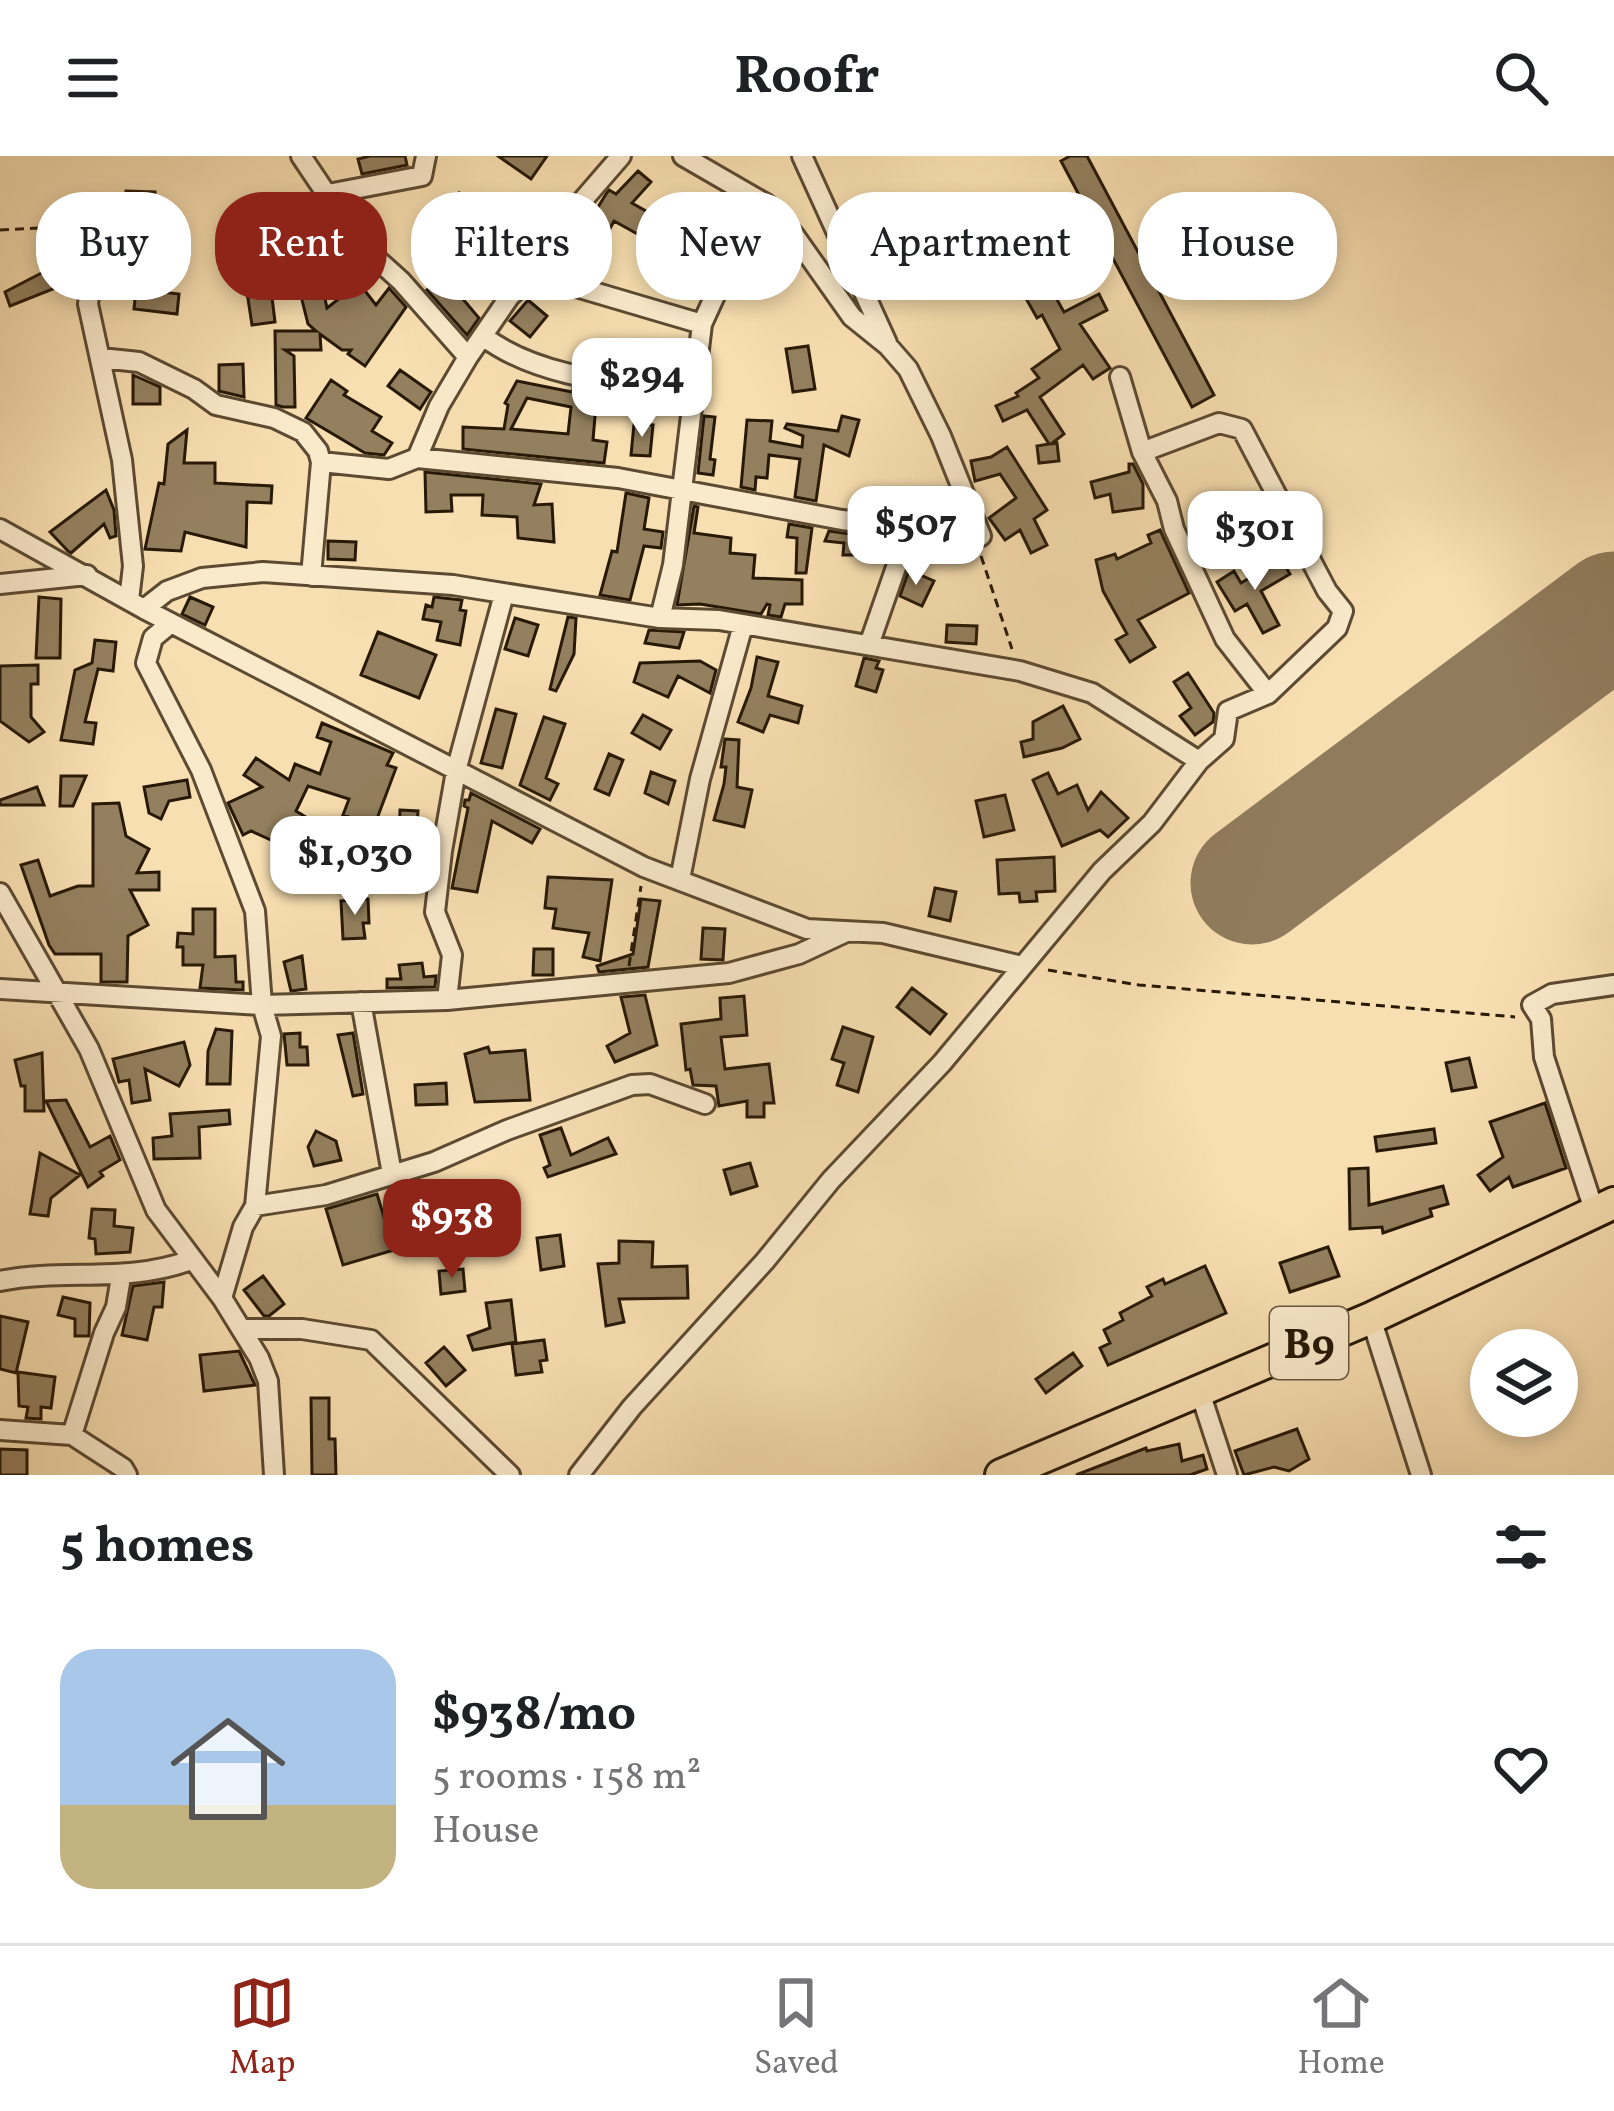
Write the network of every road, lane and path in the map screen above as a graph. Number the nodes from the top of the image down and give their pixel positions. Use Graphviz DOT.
graph roads {
  1 [pos="301,156"];
  2 [pos="426,156"];
  3 [pos="621,156"];
  4 [pos="683,156"];
  5 [pos="802,156"];
  6 [pos="327,192"];
  7 [pos="338,192"];
  8 [pos="590,192"];
  9 [pos="745,192"];
  10 [pos="36,229"];
  11 [pos="0,230"];
  12 [pos="803,248"];
  13 [pos="387,268"];
  14 [pos="612,297"];
  15 [pos="89,300"];
  16 [pos="508,300"];
  17 [pos="713,300"];
  18 [pos="702,324"];
  19 [pos="484,338"];
  20 [pos="888,346"];
  21 [pos="468,356"];
  22 [pos="101,358"];
  23 [pos="1120,377"];
  24 [pos="696,393"];
  25 [pos="1142,452"];
  26 [pos="417,458"];
  27 [pos="321,462"];
  28 [pos="682,488"];
  29 [pos="0,529"];
  30 [pos="909,530"];
  31 [pos="981,536"];
  32 [pos="87,574"];
  33 [pos="311,576"];
  34 [pos="0,584"];
  35 [pos="504,594"];
  36 [pos="137,605"];
  37 [pos="660,618"];
  38 [pos="171,623"];
  39 [pos="743,625"];
  40 [pos="869,645"];
  41 [pos="1020,671"];
  42 [pos="1268,694"];
  43 [pos="1199,761"];
  44 [pos="457,771"];
  45 [pos="644,867"];
  46 [pos="680,879"];
  47 [pos="0,893"];
  48 [pos="852,930"];
  49 [pos="1022,966"];
  50 [pos="626,985"];
  51 [pos="1614,985"];
  52 [pos="0,988"];
  53 [pos="56,992"];
  54 [pos="447,1000"];
  55 [pos="361,1002"];
  56 [pos="262,1005"];
  57 [pos="1541,1019"];
  58 [pos="705,1104"];
  59 [pos="392,1174"];
  60 [pos="255,1206"];
  61 [pos="1604,1208"];
  62 [pos="191,1260"];
  63 [pos="121,1277"];
  64 [pos="0,1281"];
  65 [pos="222,1298"];
  66 [pos="1371,1318"];
  67 [pos="242,1328"];
  68 [pos="1199,1389"];
  69 [pos="0,1430"];
  70 [pos="72,1435"];
  71 [pos="128,1475"];
  72 [pos="274,1475"];
  73 [pos="510,1475"];
  74 [pos="579,1475"];
  75 [pos="1001,1475"];
  76 [pos="1227,1475"];
  77 [pos="1421,1475"];
  1 -- 6 [label="street"];
  2 -- 7 [label="street"];
  3 -- 8 [label="street"];
  4 -- 9 [label="street"];
  5 -- 20 [label="street"];
  10 -- 11 [label="path"];
  12 -- 20 [label="street"];
  13 -- 21 [label="street"];
  14 -- 18 [label="street"];
  15 -- 22 [label="street"];
  16 -- 19 [label="street"];
  17 -- 18 [label="street"];
  18 -- 24 [label="street"];
  19 -- 21 [label="street"];
  19 -- 24 [label="street"];
  20 -- 31 [label="street"];
  21 -- 26 [label="street"];
  22 -- 27 [label="street"];
  22 -- 36 [label="street"];
  23 -- 25 [label="street"];
  24 -- 28 [label="street"];
  25 -- 42 [label="street"];
  25 -- 42 [label="street"];
  26 -- 27 [label="street"];
  26 -- 28 [label="street"];
  27 -- 33 [label="street"];
  28 -- 30 [label="street"];
  28 -- 37 [label="street"];
  29 -- 32 [label="street"];
  30 -- 31 [label="street"];
  30 -- 40 [label="street"];
  31 -- 41 [label="path"];
  32 -- 34 [label="street"];
  32 -- 36 [label="street"];
  33 -- 35 [label="street"];
  33 -- 36 [label="street"];
  35 -- 37 [label="street"];
  35 -- 44 [label="street"];
  36 -- 38 [label="street"];
  37 -- 39 [label="street"];
  38 -- 44 [label="street"];
  38 -- 56 [label="street"];
  39 -- 40 [label="street"];
  39 -- 46 [label="street"];
  40 -- 41 [label="street"];
  41 -- 43 [label="street"];
  42 -- 43 [label="street"];
  43 -- 49 [label="street"];
  44 -- 45 [label="street"];
  44 -- 54 [label="street"];
  45 -- 46 [label="street"];
  45 -- 50 [label="path"];
  46 -- 48 [label="street"];
  47 -- 53 [label="street"];
  48 -- 49 [label="street"];
  48 -- 50 [label="street"];
  49 -- 57 [label="path"];
  49 -- 74 [label="street"];
  50 -- 54 [label="street"];
  51 -- 57 [label="street"];
  52 -- 53 [label="street"];
  53 -- 56 [label="street"];
  53 -- 62 [label="street"];
  54 -- 55 [label="street"];
  55 -- 56 [label="street"];
  55 -- 59 [label="street"];
  56 -- 60 [label="street"];
  57 -- 61 [label="street"];
  58 -- 59 [label="street"];
  59 -- 60 [label="street"];
  60 -- 65 [label="street"];
  61 -- 66 [label="highway, B9"];
  62 -- 63 [label="street"];
  62 -- 65 [label="street"];
  63 -- 64 [label="street"];
  63 -- 70 [label="street"];
  65 -- 67 [label="street"];
  66 -- 68 [label="highway, B9"];
  66 -- 77 [label="street"];
  67 -- 72 [label="street"];
  67 -- 73 [label="street"];
  68 -- 75 [label="highway, B9"];
  68 -- 76 [label="street"];
  69 -- 70 [label="street"];
  70 -- 71 [label="street"];
}
